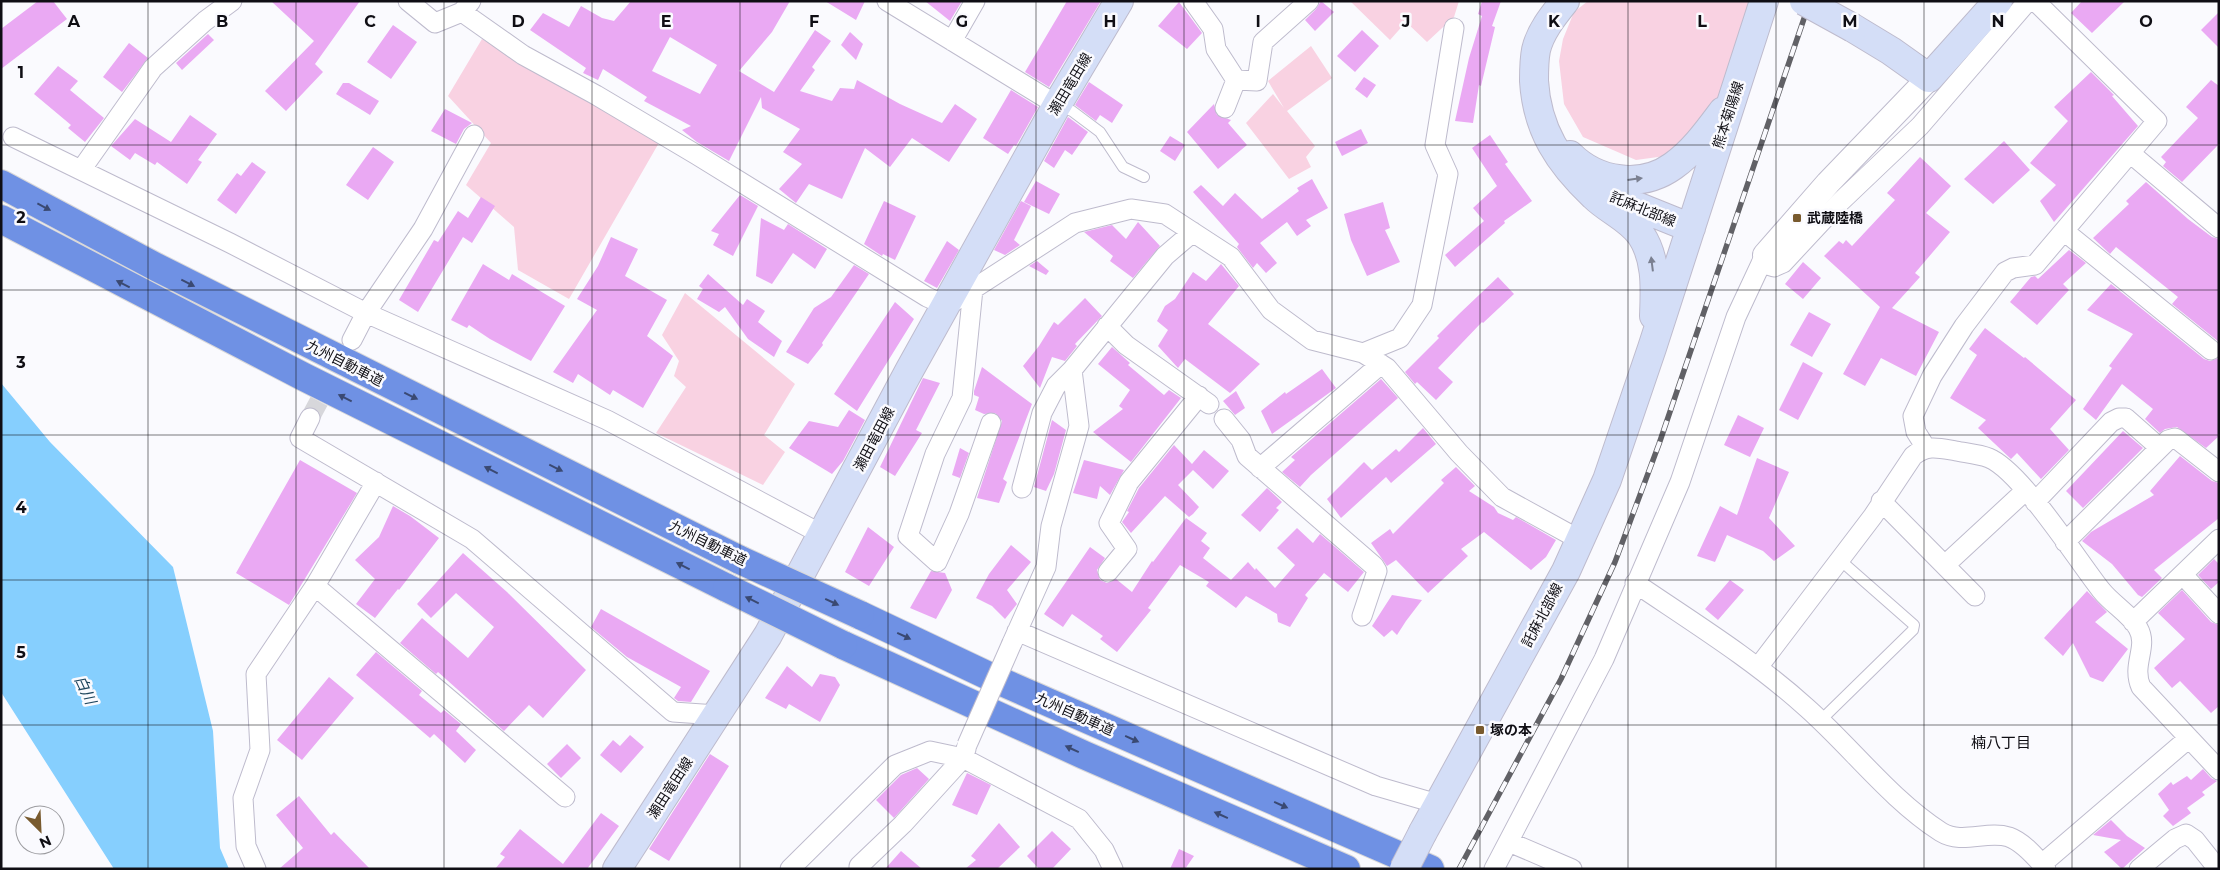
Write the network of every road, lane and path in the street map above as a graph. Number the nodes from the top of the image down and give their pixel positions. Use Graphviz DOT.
graph roads {
  1 [pos="232,1"];
  2 [pos="408,1"];
  3 [pos="887,1"];
  4 [pos="975,1"];
  5 [pos="1119,1"];
  6 [pos="1192,1"];
  7 [pos="1309,1"];
  8 [pos="1564,1"];
  9 [pos="1764,1"];
  10 [pos="1804,1"];
  11 [pos="1998,1"];
  12 [pos="2028,1"];
  13 [pos="2035,1"];
  14 [pos="466,7"];
  15 [pos="1454,28"];
  16 [pos="952,41"];
  17 [pos="1929,78"];
  18 [pos="1236,80"];
  19 [pos="1734,98"];
  20 [pos="1057,105"];
  21 [pos="1225,108"];
  22 [pos="1541,119"];
  23 [pos="474,135"];
  24 [pos="13,137"];
  25 [pos="2130,153"];
  26 [pos="1566,167"];
  27 [pos="81,170"];
  28 [pos="1144,177"];
  29 [pos="1,184"];
  30 [pos="1,219"];
  31 [pos="1691,228"];
  32 [pos="2219,228"];
  33 [pos="2064,231"];
  34 [pos="1193,232"];
  35 [pos="1763,259"];
  36 [pos="974,289"];
  37 [pos="947,306"];
  38 [pos="366,313"];
  39 [pos="1107,326"];
  40 [pos="352,340"];
  41 [pos="1652,348"];
  42 [pos="2212,350"];
  43 [pos="1363,353"];
  44 [pos="1381,364"];
  45 [pos="1072,370"];
  46 [pos="310,418"];
  47 [pos="1224,419"];
  48 [pos="991,424"];
  49 [pos="1926,448"];
  50 [pos="2160,448"];
  51 [pos="1260,468"];
  52 [pos="2219,472"];
  53 [pos="376,482"];
  54 [pos="1022,488"];
  55 [pos="2030,497"];
  56 [pos="1882,501"];
  57 [pos="823,535"];
  58 [pos="2219,539"];
  59 [pos="1580,540"];
  60 [pos="2065,542"];
  61 [pos="1840,560"];
  62 [pos="1945,564"];
  63 [pos="1108,572"];
  64 [pos="2183,575"];
  65 [pos="1635,583"];
  66 [pos="315,586"];
  67 [pos="1975,596"];
  68 [pos="2219,614"];
  69 [pos="1362,616"];
  70 [pos="2133,622"];
  71 [pos="1014,637"];
  72 [pos="1759,666"];
  73 [pos="717,715"];
  74 [pos="1820,721"];
  75 [pos="2189,738"];
  76 [pos="965,752"];
  77 [pos="2219,770"];
  78 [pos="565,797"];
  79 [pos="1438,804"];
  80 [pos="1509,842"];
  81 [pos="1495,865"];
  82 [pos="2044,866"];
  83 [pos="256,869"];
  84 [pos="617,869"];
  85 [pos="790,869"];
  86 [pos="859,869"];
  87 [pos="1112,869"];
  88 [pos="1346,869"];
  89 [pos="1404,869"];
  90 [pos="1430,869"];
  91 [pos="1572,869"];
  92 [pos="2139,869"];
  93 [pos="2218,869"];
  1 -- 27 [label="street"];
  2 -- 14 [label="street"];
  3 -- 16 [label="street"];
  4 -- 16 [label="street"];
  5 -- 20 [label="main road, 瀬田竜田線"];
  6 -- 18 [label="street"];
  7 -- 18 [label="street"];
  8 -- 22 [label="main road, 託麻北部線"];
  9 -- 19 [label="main road, 熊本菊陽線"];
  10 -- 17 [label="main road, bridge"];
  11 -- 17 [label="main road"];
  12 -- 35 [label="street"];
  13 -- 25 [label="street"];
  14 -- 37 [label="street"];
  15 -- 43 [label="street"];
  16 -- 20 [label="street"];
  17 -- 35 [label="street"];
  18 -- 21 [label="street"];
  22 -- 19 [label="main road, 託麻北部線, one-way"];
  19 -- 31 [label="main road, 熊本菊陽線"];
  20 -- 28 [label="lane"];
  20 -- 37 [label="main road, 瀬田竜田線"];
  22 -- 26 [label="main road, 託麻北部線"];
  23 -- 38 [label="street"];
  24 -- 27 [label="street"];
  25 -- 32 [label="street"];
  25 -- 33 [label="street"];
  26 -- 31 [label="main road, 託麻北部線"];
  41 -- 26 [label="main road, 託麻北部線, one-way"];
  27 -- 38 [label="street"];
  29 -- 90 [label="highway, 九州自動車道, one-way, bridge"];
  88 -- 30 [label="highway, one-way, bridge"];
  31 -- 41 [label="main road, 託麻北部線"];
  33 -- 42 [label="street"];
  33 -- 49 [label="street"];
  34 -- 36 [label="street"];
  34 -- 39 [label="street"];
  34 -- 43 [label="street"];
  35 -- 65 [label="street"];
  36 -- 37 [label="street"];
  36 -- 48 [label="street"];
  37 -- 57 [label="main road, 瀬田竜田線"];
  38 -- 40 [label="street"];
  38 -- 57 [label="street"];
  39 -- 45 [label="street"];
  39 -- 63 [label="street"];
  41 -- 59 [label="main road, 託麻北部線"];
  43 -- 44 [label="street"];
  44 -- 51 [label="street"];
  44 -- 59 [label="street"];
  45 -- 54 [label="street"];
  45 -- 71 [label="street"];
  46 -- 53 [label="street"];
  47 -- 51 [label="street"];
  49 -- 55 [label="street"];
  49 -- 56 [label="street"];
  50 -- 52 [label="street"];
  50 -- 55 [label="street"];
  50 -- 60 [label="street"];
  51 -- 69 [label="street"];
  53 -- 66 [label="street"];
  53 -- 73 [label="street"];
  55 -- 60 [label="street"];
  55 -- 62 [label="street"];
  56 -- 61 [label="street"];
  56 -- 62 [label="street"];
  57 -- 73 [label="main road, 瀬田竜田線"];
  58 -- 64 [label="street"];
  59 -- 79 [label="main road, 託麻北部線"];
  60 -- 70 [label="street"];
  61 -- 72 [label="street"];
  61 -- 74 [label="lane"];
  62 -- 67 [label="street"];
  64 -- 68 [label="street"];
  64 -- 70 [label="street"];
  65 -- 72 [label="street"];
  65 -- 80 [label="street"];
  66 -- 78 [label="street"];
  66 -- 83 [label="street"];
  70 -- 75 [label="street"];
  71 -- 76 [label="street, bridge"];
  71 -- 79 [label="street"];
  72 -- 74 [label="street"];
  73 -- 84 [label="main road, 瀬田竜田線"];
  74 -- 82 [label="street"];
  75 -- 77 [label="street"];
  75 -- 82 [label="street"];
  76 -- 85 [label="street"];
  76 -- 86 [label="street"];
  76 -- 87 [label="street"];
  79 -- 89 [label="main road, 託麻北部線, bridge"];
  80 -- 81 [label="street"];
  80 -- 91 [label="street"];
  92 -- 93 [label="street"];
}
